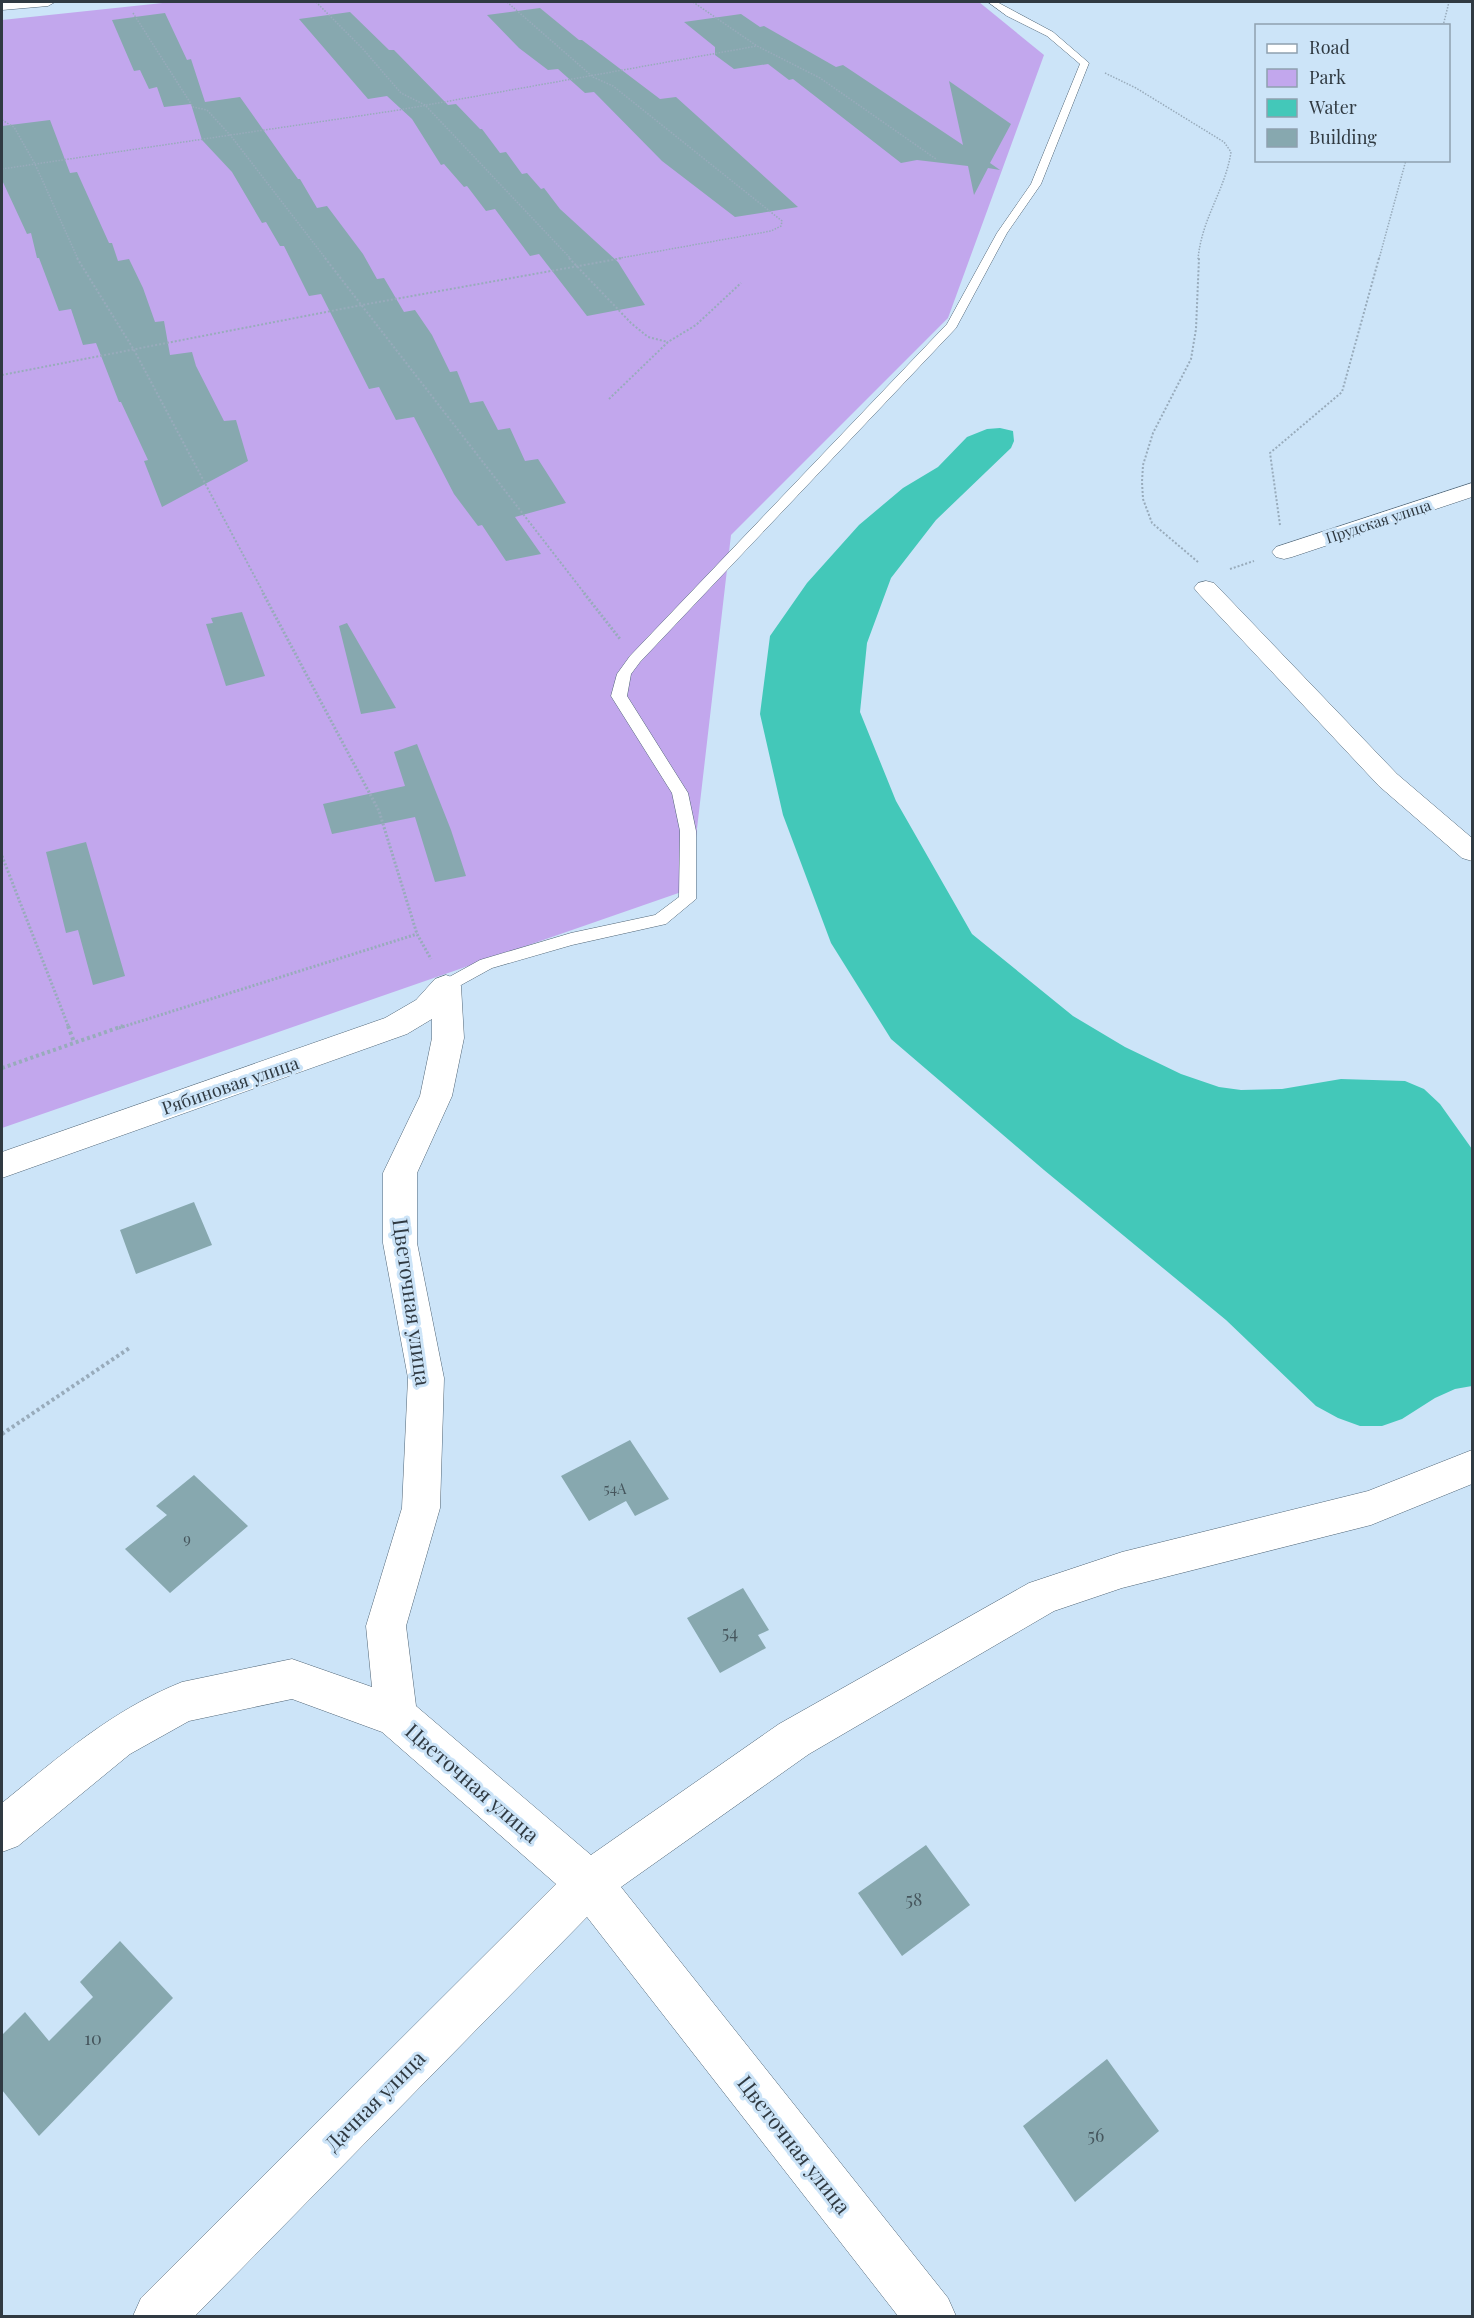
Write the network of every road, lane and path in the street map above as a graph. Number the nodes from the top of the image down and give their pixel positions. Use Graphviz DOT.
graph roads {
  1 [pos="48,2"];
  2 [pos="316,2"];
  3 [pos="507,2"];
  4 [pos="693,2"];
  5 [pos="992,2"];
  6 [pos="1449,2"];
  7 [pos="2,6"];
  8 [pos="133,13"];
  9 [pos="1444,24"];
  10 [pos="758,46"];
  11 [pos="1085,63"];
  12 [pos="593,77"];
  13 [pos="425,105"];
  14 [pos="2,120"];
  15 [pos="231,136"];
  16 [pos="936,159"];
  17 [pos="1405,162"];
  18 [pos="35,164"];
  19 [pos="2,169"];
  20 [pos="577,266"];
  21 [pos="741,283"];
  22 [pos="362,305"];
  23 [pos="668,342"];
  24 [pos="134,351"];
  25 [pos="2,375"];
  26 [pos="609,399"];
  27 [pos="1473,490"];
  28 [pos="1284,552"];
  29 [pos="1206,588"];
  30 [pos="635,659"];
  31 [pos="1473,852"];
  32 [pos="2,856"];
  33 [pos="417,934"];
  34 [pos="446,986"];
  35 [pos="74,1042"];
  36 [pos="2,1068"];
  37 [pos="2,1165"];
  38 [pos="131,1347"];
  39 [pos="2,1434"];
  40 [pos="1473,1467"];
  41 [pos="396,1716"];
  42 [pos="2,1830"];
  43 [pos="589,1883"];
  44 [pos="917,2310"];
  45 [pos="159,2316"];
  1 -- 7 [label="main road"];
  2 -- 13 [label="path"];
  3 -- 12 [label="path"];
  4 -- 10 [label="path"];
  5 -- 11 [label="lane"];
  6 -- 9 [label="path"];
  8 -- 15 [label="path"];
  10 -- 12 [label="path"];
  10 -- 16 [label="path"];
  11 -- 29 [label="path"];
  11 -- 30 [label="lane"];
  12 -- 13 [label="path"];
  12 -- 20 [label="path"];
  13 -- 15 [label="path"];
  13 -- 20 [label="path"];
  14 -- 18 [label="path"];
  15 -- 18 [label="path"];
  15 -- 22 [label="path"];
  17 -- 28 [label="path"];
  18 -- 19 [label="path"];
  18 -- 24 [label="path"];
  20 -- 22 [label="path"];
  20 -- 23 [label="path"];
  21 -- 23 [label="path"];
  22 -- 24 [label="path"];
  22 -- 30 [label="path"];
  23 -- 26 [label="path"];
  24 -- 25 [label="path"];
  24 -- 33 [label="path"];
  27 -- 28 [label="main road, Прудская улица"];
  28 -- 29 [label="path"];
  29 -- 31 [label="main road"];
  30 -- 34 [label="lane"];
  32 -- 35 [label="path"];
  33 -- 34 [label="path"];
  33 -- 35 [label="path"];
  34 -- 37 [label="main road, Рябиновая улица"];
  34 -- 41 [label="main road, Цветочная улица"];
  35 -- 36 [label="path"];
  38 -- 39 [label="path"];
  40 -- 43 [label="main road, Дачная улица"];
  41 -- 42 [label="main road"];
  41 -- 43 [label="main road, Цветочная улица"];
  43 -- 44 [label="main road, Цветочная улица"];
  43 -- 45 [label="main road, Дачная улица"];
}
